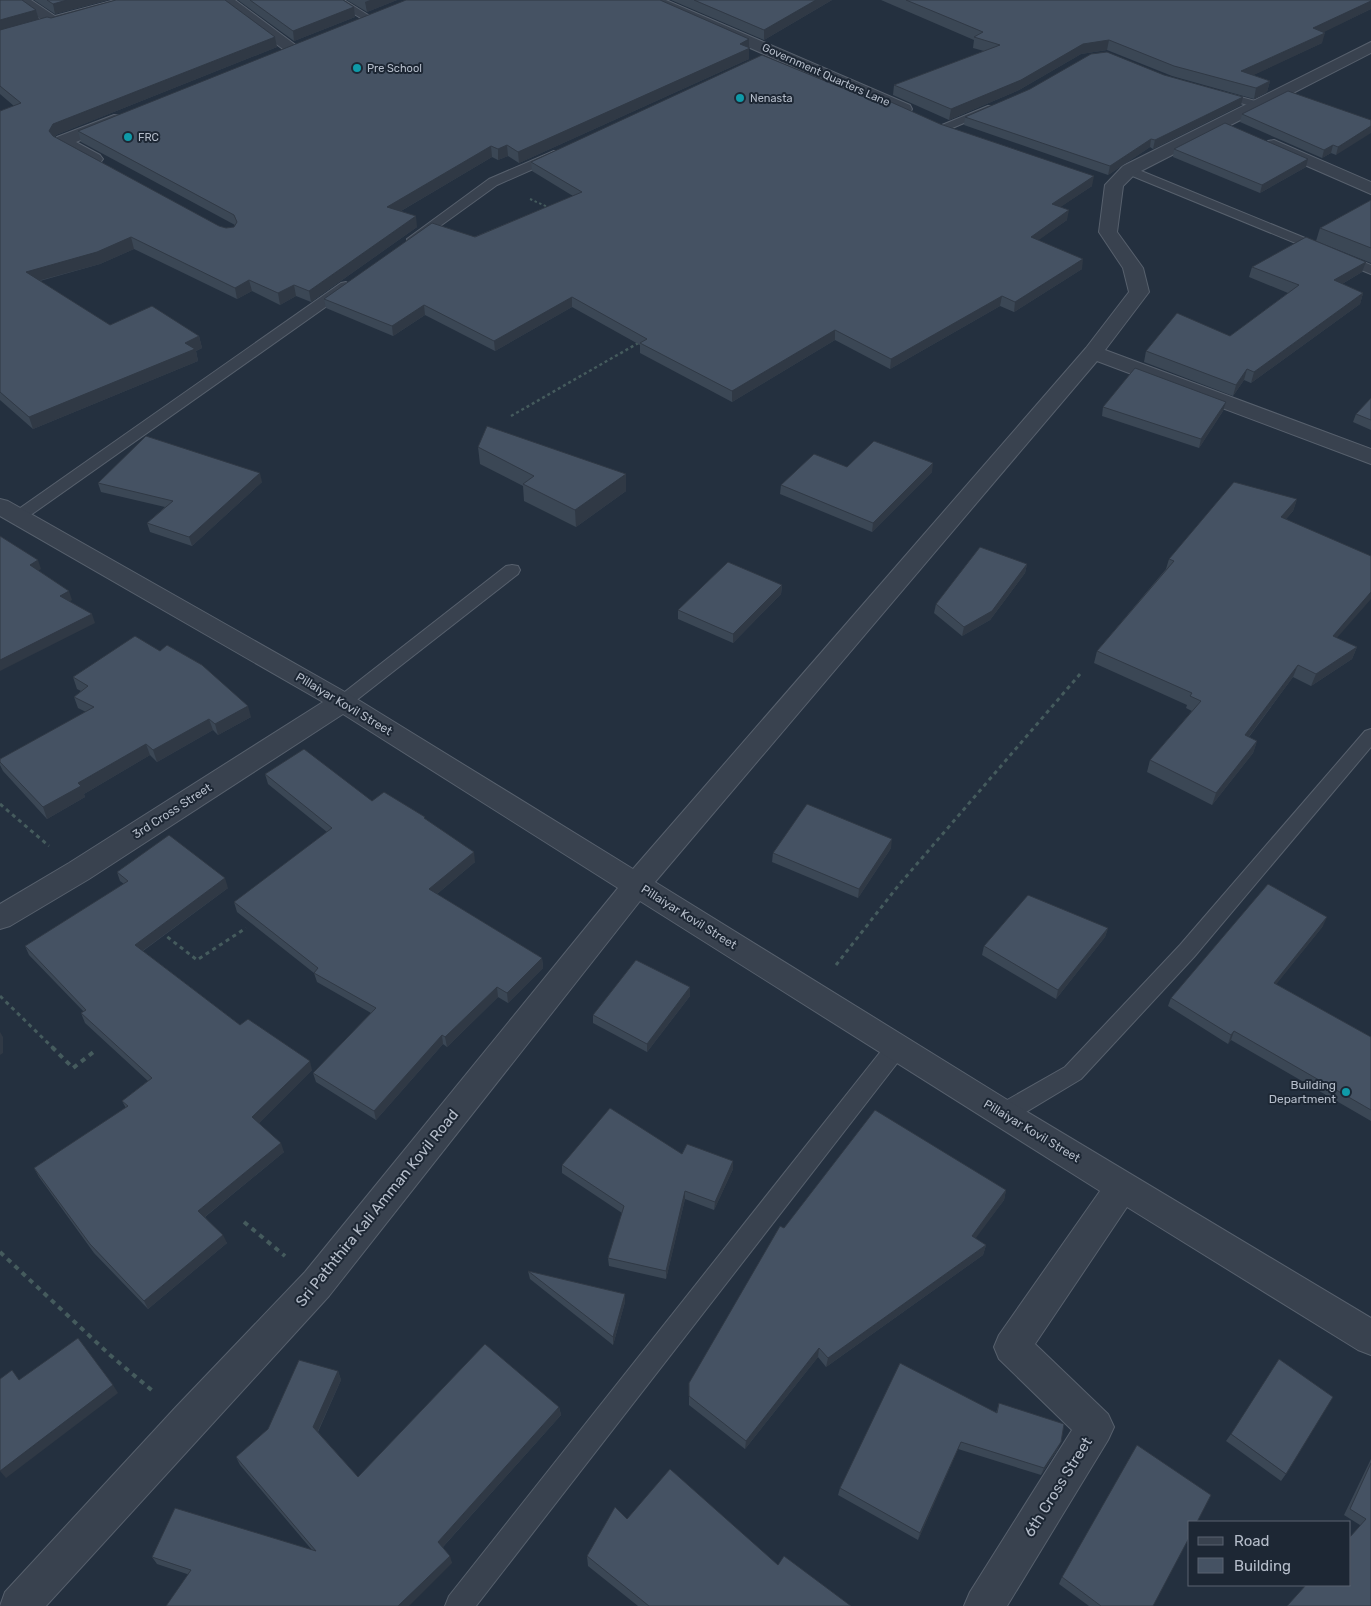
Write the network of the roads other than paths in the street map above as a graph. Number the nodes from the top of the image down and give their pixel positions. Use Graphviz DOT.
graph roads {
  1 [pos="21,0"];
  2 [pos="132,0"];
  3 [pos="225,0"];
  4 [pos="336,0"];
  5 [pos="653,0"];
  6 [pos="376,15"];
  7 [pos="53,21"];
  8 [pos="351,25"];
  9 [pos="35,26"];
  10 [pos="310,42"];
  11 [pos="1371,47"];
  12 [pos="773,53"];
  13 [pos="756,61"];
  14 [pos="1204,90"];
  15 [pos="1259,104"];
  16 [pos="998,105"];
  17 [pos="126,116"];
  18 [pos="946,128"];
  19 [pos="965,135"];
  20 [pos="1257,138"];
  21 [pos="564,150"];
  22 [pos="106,165"];
  23 [pos="1113,178"];
  24 [pos="1371,189"];
  25 [pos="405,244"];
  26 [pos="1371,270"];
  27 [pos="357,278"];
  28 [pos="1093,352"];
  29 [pos="1371,457"];
  30 [pos="9,511"];
  31 [pos="512,570"];
  32 [pos="342,702"];
  33 [pos="1371,735"];
  34 [pos="638,884"];
  35 [pos="0,918"];
  36 [pos="897,1047"];
  37 [pos="1003,1114"];
  38 [pos="1122,1186"];
  39 [pos="1371,1338"];
  40 [pos="19,1606"];
  41 [pos="459,1606"];
  42 [pos="984,1606"];
  1 -- 7 [label="street"];
  2 -- 7 [label="street"];
  3 -- 10 [label="street"];
  4 -- 6 [label="lane"];
  5 -- 12 [label="street, Government Quarters Lane"];
  6 -- 8 [label="street"];
  7 -- 9 [label="lane"];
  11 -- 15 [label="street"];
  12 -- 13 [label="lane"];
  12 -- 18 [label="street, Government Quarters Lane"];
  14 -- 15 [label="lane"];
  15 -- 23 [label="street"];
  16 -- 18 [label="lane"];
  17 -- 22 [label="street"];
  18 -- 19 [label="street, Government Quarters Lane"];
  20 -- 24 [label="street"];
  21 -- 25 [label="lane"];
  23 -- 26 [label="lane"];
  23 -- 28 [label="street, Sri Paththira Kali Amman Kovil Road"];
  27 -- 30 [label="lane"];
  28 -- 29 [label="street"];
  28 -- 34 [label="street, Sri Paththira Kali Amman Kovil Road"];
  30 -- 32 [label="street, Pillaiyar Kovil Street"];
  31 -- 32 [label="lane"];
  32 -- 34 [label="street, Pillaiyar Kovil Street"];
  32 -- 35 [label="street, 3rd Cross Street"];
  33 -- 37 [label="lane"];
  34 -- 36 [label="street, Pillaiyar Kovil Street"];
  34 -- 40 [label="street, Sri Paththira Kali Amman Kovil Road"];
  36 -- 37 [label="street, Pillaiyar Kovil Street"];
  36 -- 41 [label="lane"];
  37 -- 38 [label="street, Pillaiyar Kovil Street"];
  38 -- 39 [label="street, Pillaiyar Kovil Street"];
  38 -- 42 [label="street, 6th Cross Street"];
}
